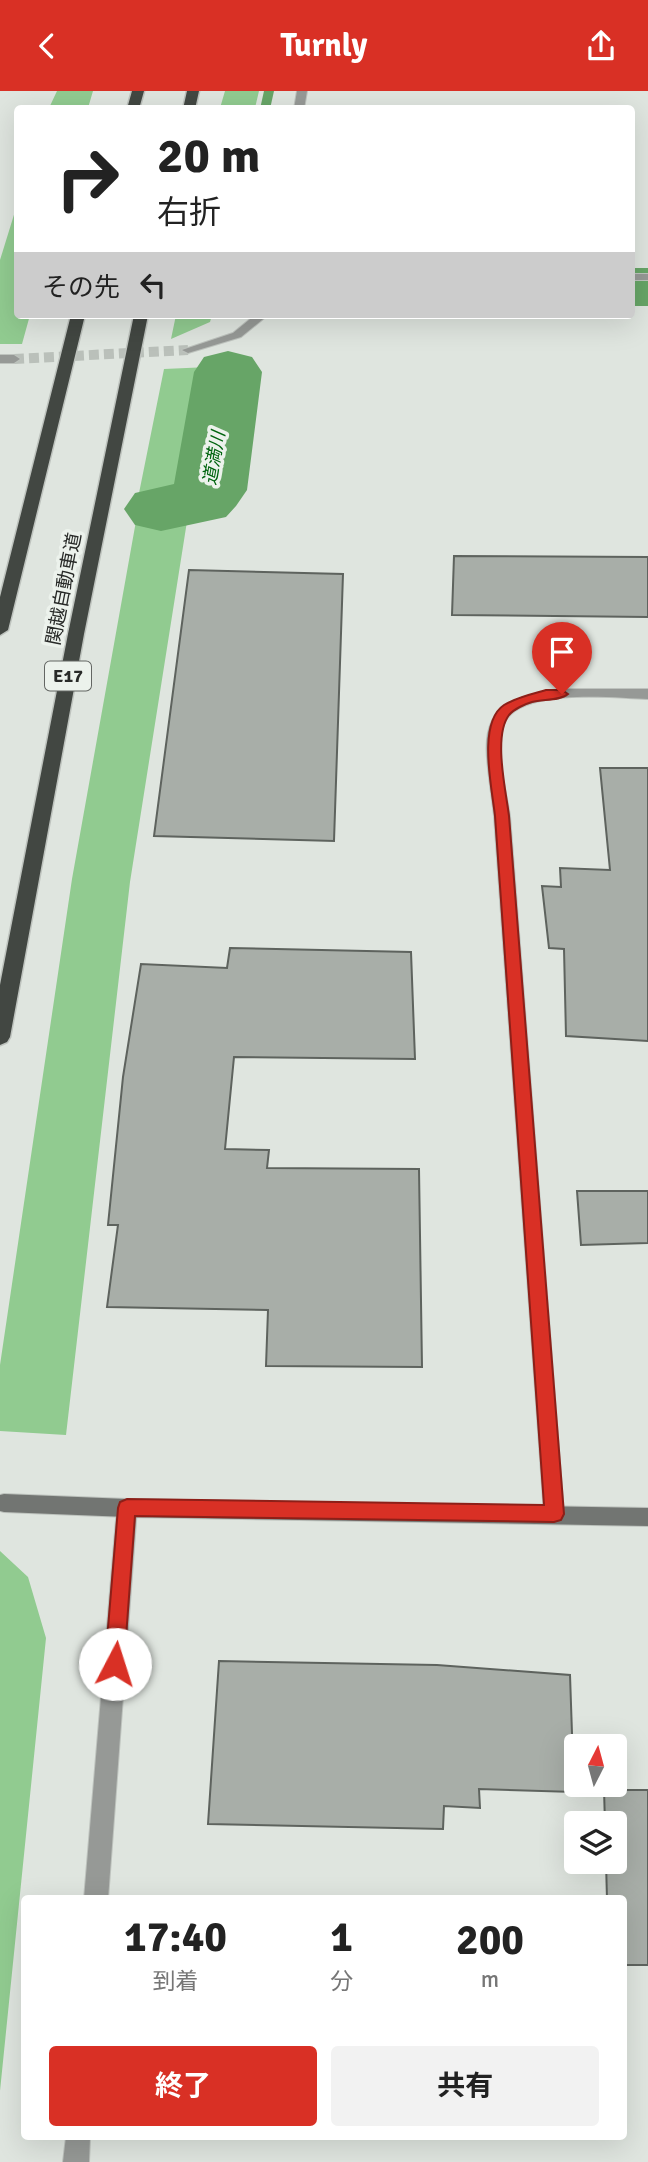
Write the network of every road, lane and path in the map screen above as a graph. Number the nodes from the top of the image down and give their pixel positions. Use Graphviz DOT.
graph roads {
  1 [pos="77,319"];
  2 [pos="140,319"];
  3 [pos="257,319"];
  4 [pos="188,349"];
  5 [pos="0,359"];
  6 [pos="14,359"];
  7 [pos="0,630"];
  8 [pos="648,694"];
  9 [pos="0,1037"];
  10 [pos="4,1503"];
  11 [pos="127,1508"];
  12 [pos="554,1514"];
  13 [pos="648,1517"];
  14 [pos="96,1895"];
  15 [pos="78,2140"];
  16 [pos="76,2162"];
  1 -- 7 [label="highway"];
  2 -- 9 [label="highway, 関越自動車道 / E17"];
  3 -- 4 [label="street"];
  5 -- 6 [label="street"];
  8 -- 12 [label="street"];
  10 -- 11 [label="street"];
  11 -- 12 [label="street"];
  11 -- 14 [label="street"];
  12 -- 13 [label="street"];
  15 -- 16 [label="street"];
}
